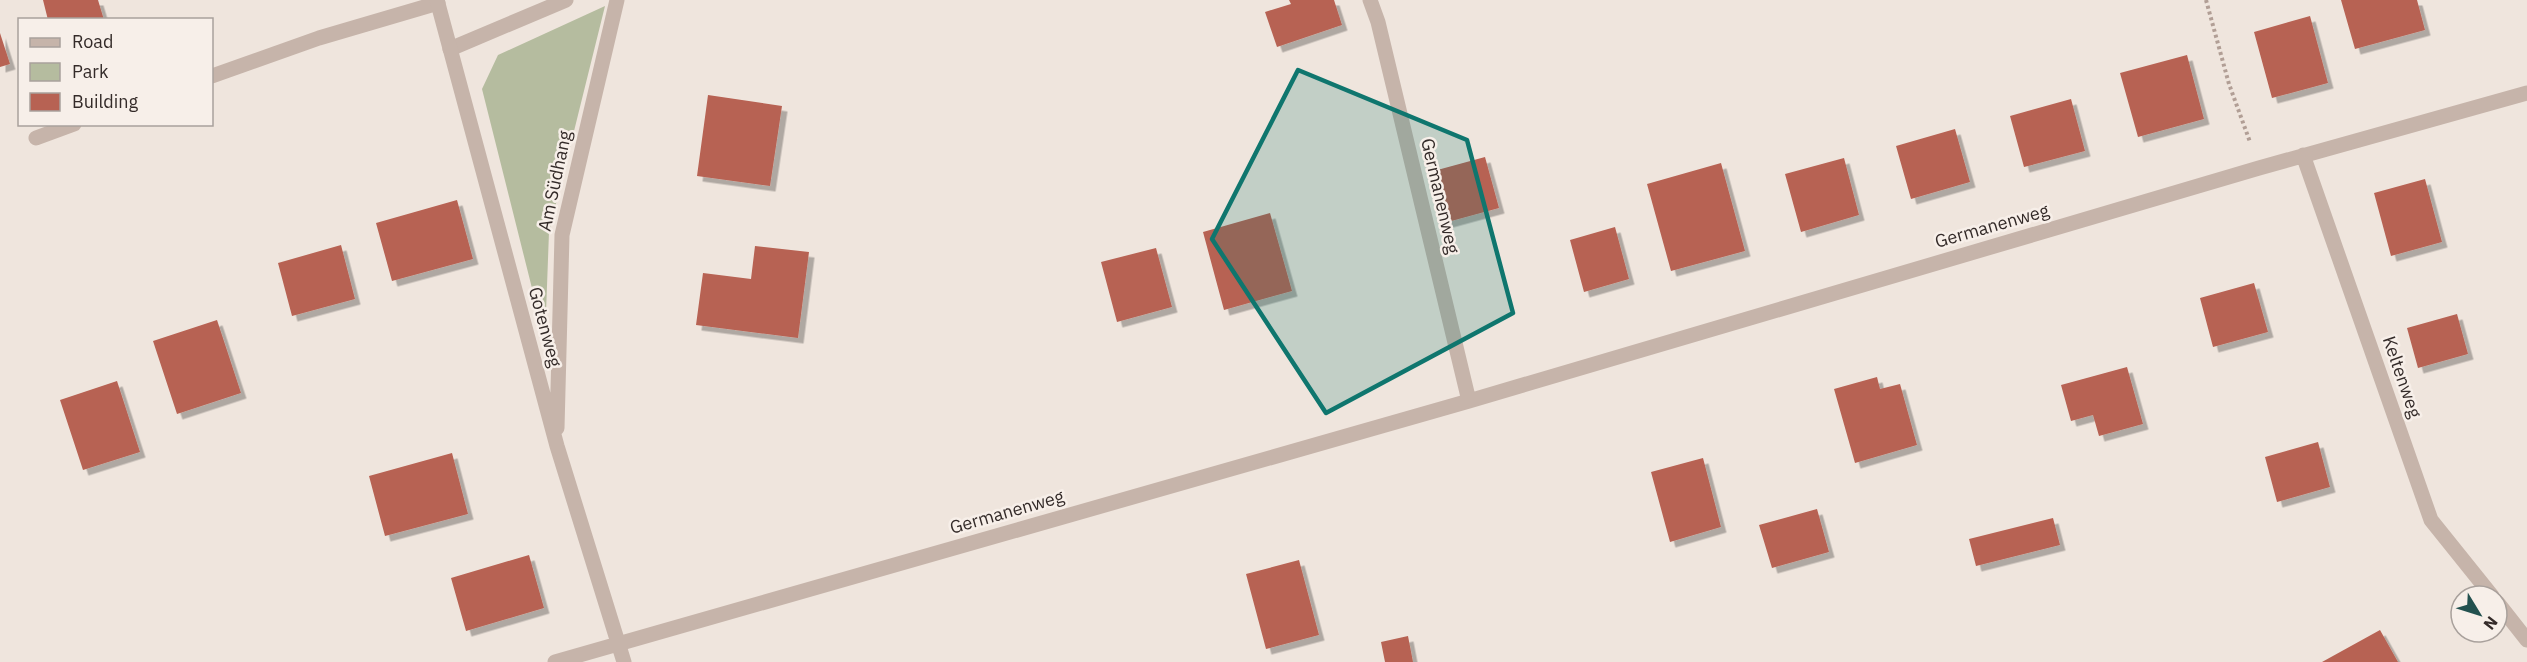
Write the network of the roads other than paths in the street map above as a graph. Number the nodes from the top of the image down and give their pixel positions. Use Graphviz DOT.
graph roads {
  1 [pos="566,0"];
  2 [pos="617,0"];
  3 [pos="1370,0"];
  4 [pos="437,2"];
  5 [pos="450,49"];
  6 [pos="213,76"];
  7 [pos="2527,93"];
  8 [pos="69,126"];
  9 [pos="36,138"];
  10 [pos="2303,155"];
  11 [pos="1469,401"];
  12 [pos="557,446"];
  13 [pos="2483,584"];
  14 [pos="2509,617"];
  15 [pos="2527,640"];
  16 [pos="618,643"];
  17 [pos="555,662"];
  18 [pos="624,662"];
  1 -- 5 [label="street"];
  2 -- 12 [label="street, Am Südhang"];
  3 -- 11 [label="street, Germanenweg"];
  4 -- 5 [label="street, Gotenweg"];
  4 -- 6 [label="street"];
  5 -- 12 [label="street, Gotenweg"];
  7 -- 10 [label="street, Germanenweg"];
  8 -- 9 [label="street"];
  10 -- 11 [label="street, Germanenweg"];
  10 -- 13 [label="street, Keltenweg"];
  11 -- 16 [label="street, Germanenweg"];
  12 -- 16 [label="street, Gotenweg"];
  14 -- 15 [label="street"];
  16 -- 17 [label="street, Germanenweg"];
  16 -- 18 [label="street, Gotenweg"];
}
